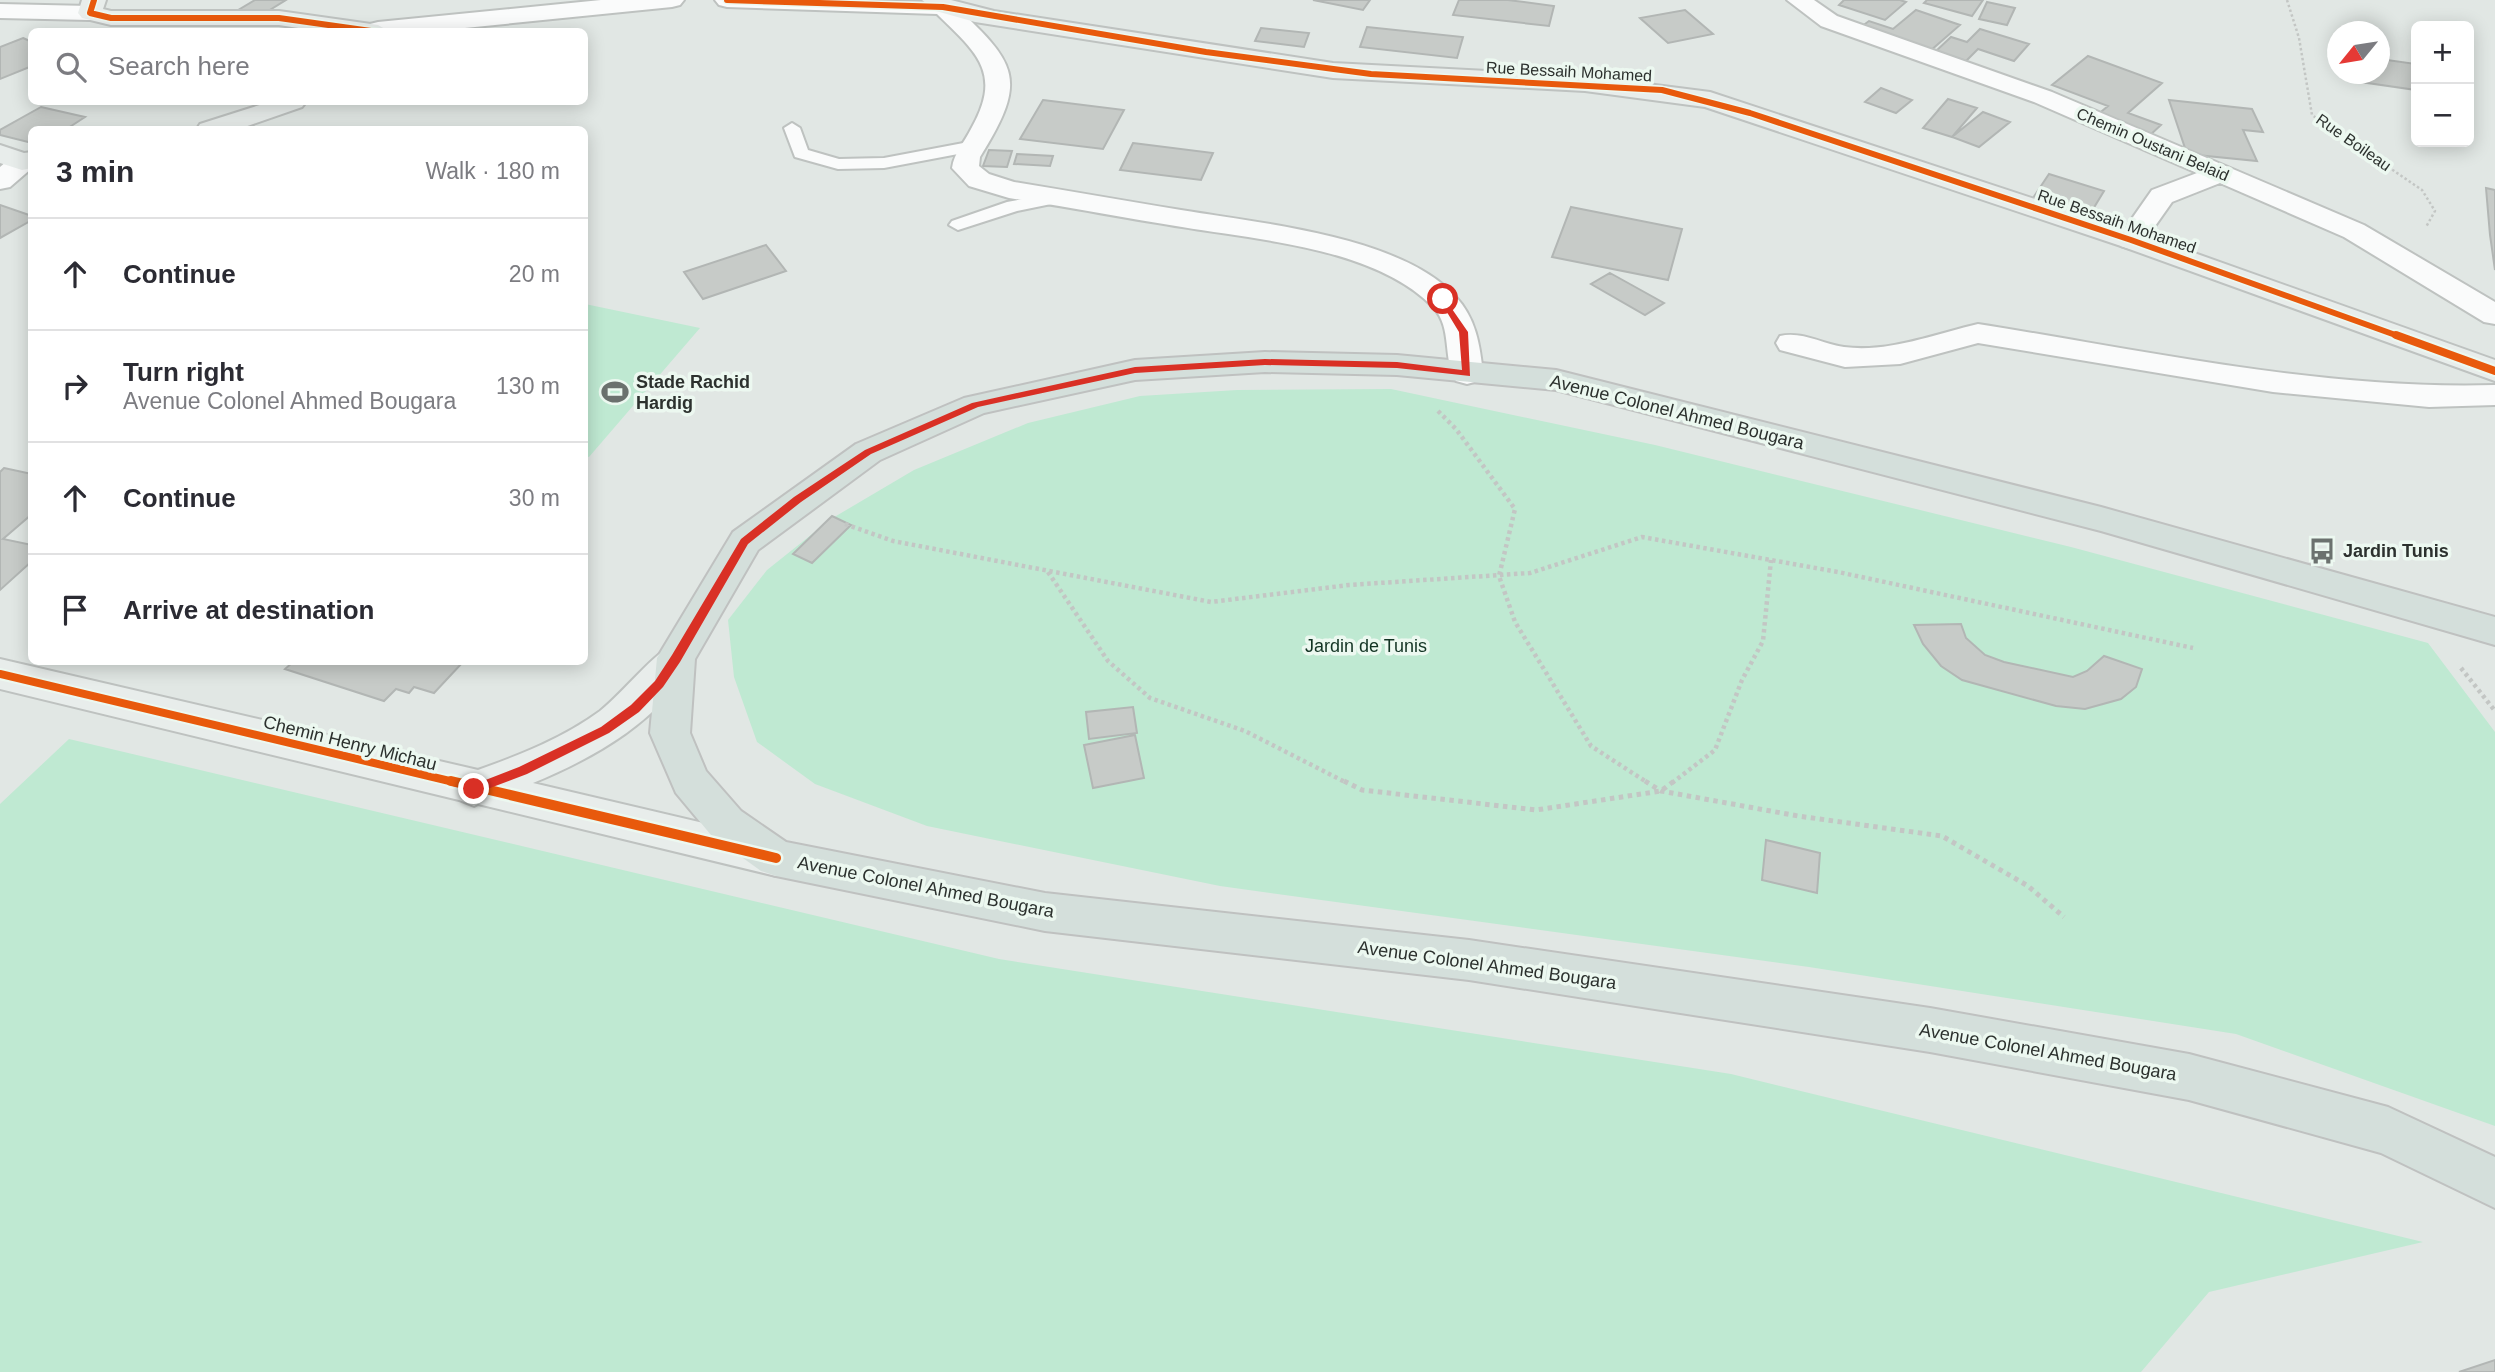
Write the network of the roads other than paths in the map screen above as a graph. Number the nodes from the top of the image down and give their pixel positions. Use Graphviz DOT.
graph roads {
  1 [pos="672,0"];
  2 [pos="727,0"];
  3 [pos="1799,0"];
  4 [pos="938,4"];
  5 [pos="92,7"];
  6 [pos="0,11"];
  7 [pos="360,28"];
  8 [pos="398,28"];
  9 [pos="284,105"];
  10 [pos="221,126"];
  11 [pos="792,128"];
  12 [pos="974,146"];
  13 [pos="18,158"];
  14 [pos="2221,173"];
  15 [pos="0,181"];
  16 [pos="1055,198"];
  17 [pos="958,225"];
  18 [pos="2131,240"];
  19 [pos="2495,315"];
  20 [pos="1791,343"];
  21 [pos="2495,371"];
  22 [pos="1467,373"];
  23 [pos="2495,395"];
  24 [pos="2495,631"];
  25 [pos="676,659"];
  26 [pos="0,674"];
  27 [pos="474,789"];
  28 [pos="776,858"];
  29 [pos="2495,1183"];
  1 -- 8 [label="street"];
  2 -- 4 [label="street, Rue Bessaih Mohamed"];
  3 -- 14 [label="street, Chemin Oustani Belaid"];
  4 -- 12 [label="street"];
  4 -- 18 [label="street, Rue Bessaih Mohamed"];
  5 -- 6 [label="street"];
  5 -- 7 [label="street"];
  9 -- 10 [label="street"];
  11 -- 12 [label="lane"];
  12 -- 16 [label="street"];
  13 -- 15 [label="street"];
  14 -- 18 [label="street"];
  14 -- 19 [label="street, Chemin Oustani Belaid"];
  16 -- 17 [label="lane"];
  16 -- 22 [label="street"];
  18 -- 21 [label="street, Rue Bessaih Mohamed"];
  20 -- 23 [label="street"];
  22 -- 24 [label="main road, Avenue Colonel Ahmed Bougara"];
  22 -- 25 [label="main road, Avenue Colonel Ahmed Bougara"];
  25 -- 27 [label="street"];
  25 -- 28 [label="main road, Avenue Colonel Ahmed Bougara"];
  26 -- 27 [label="street, Chemin Henry Michau"];
  27 -- 28 [label="street, Chemin Henry Michau"];
  28 -- 29 [label="main road, Avenue Colonel Ahmed Bougara"];
}
